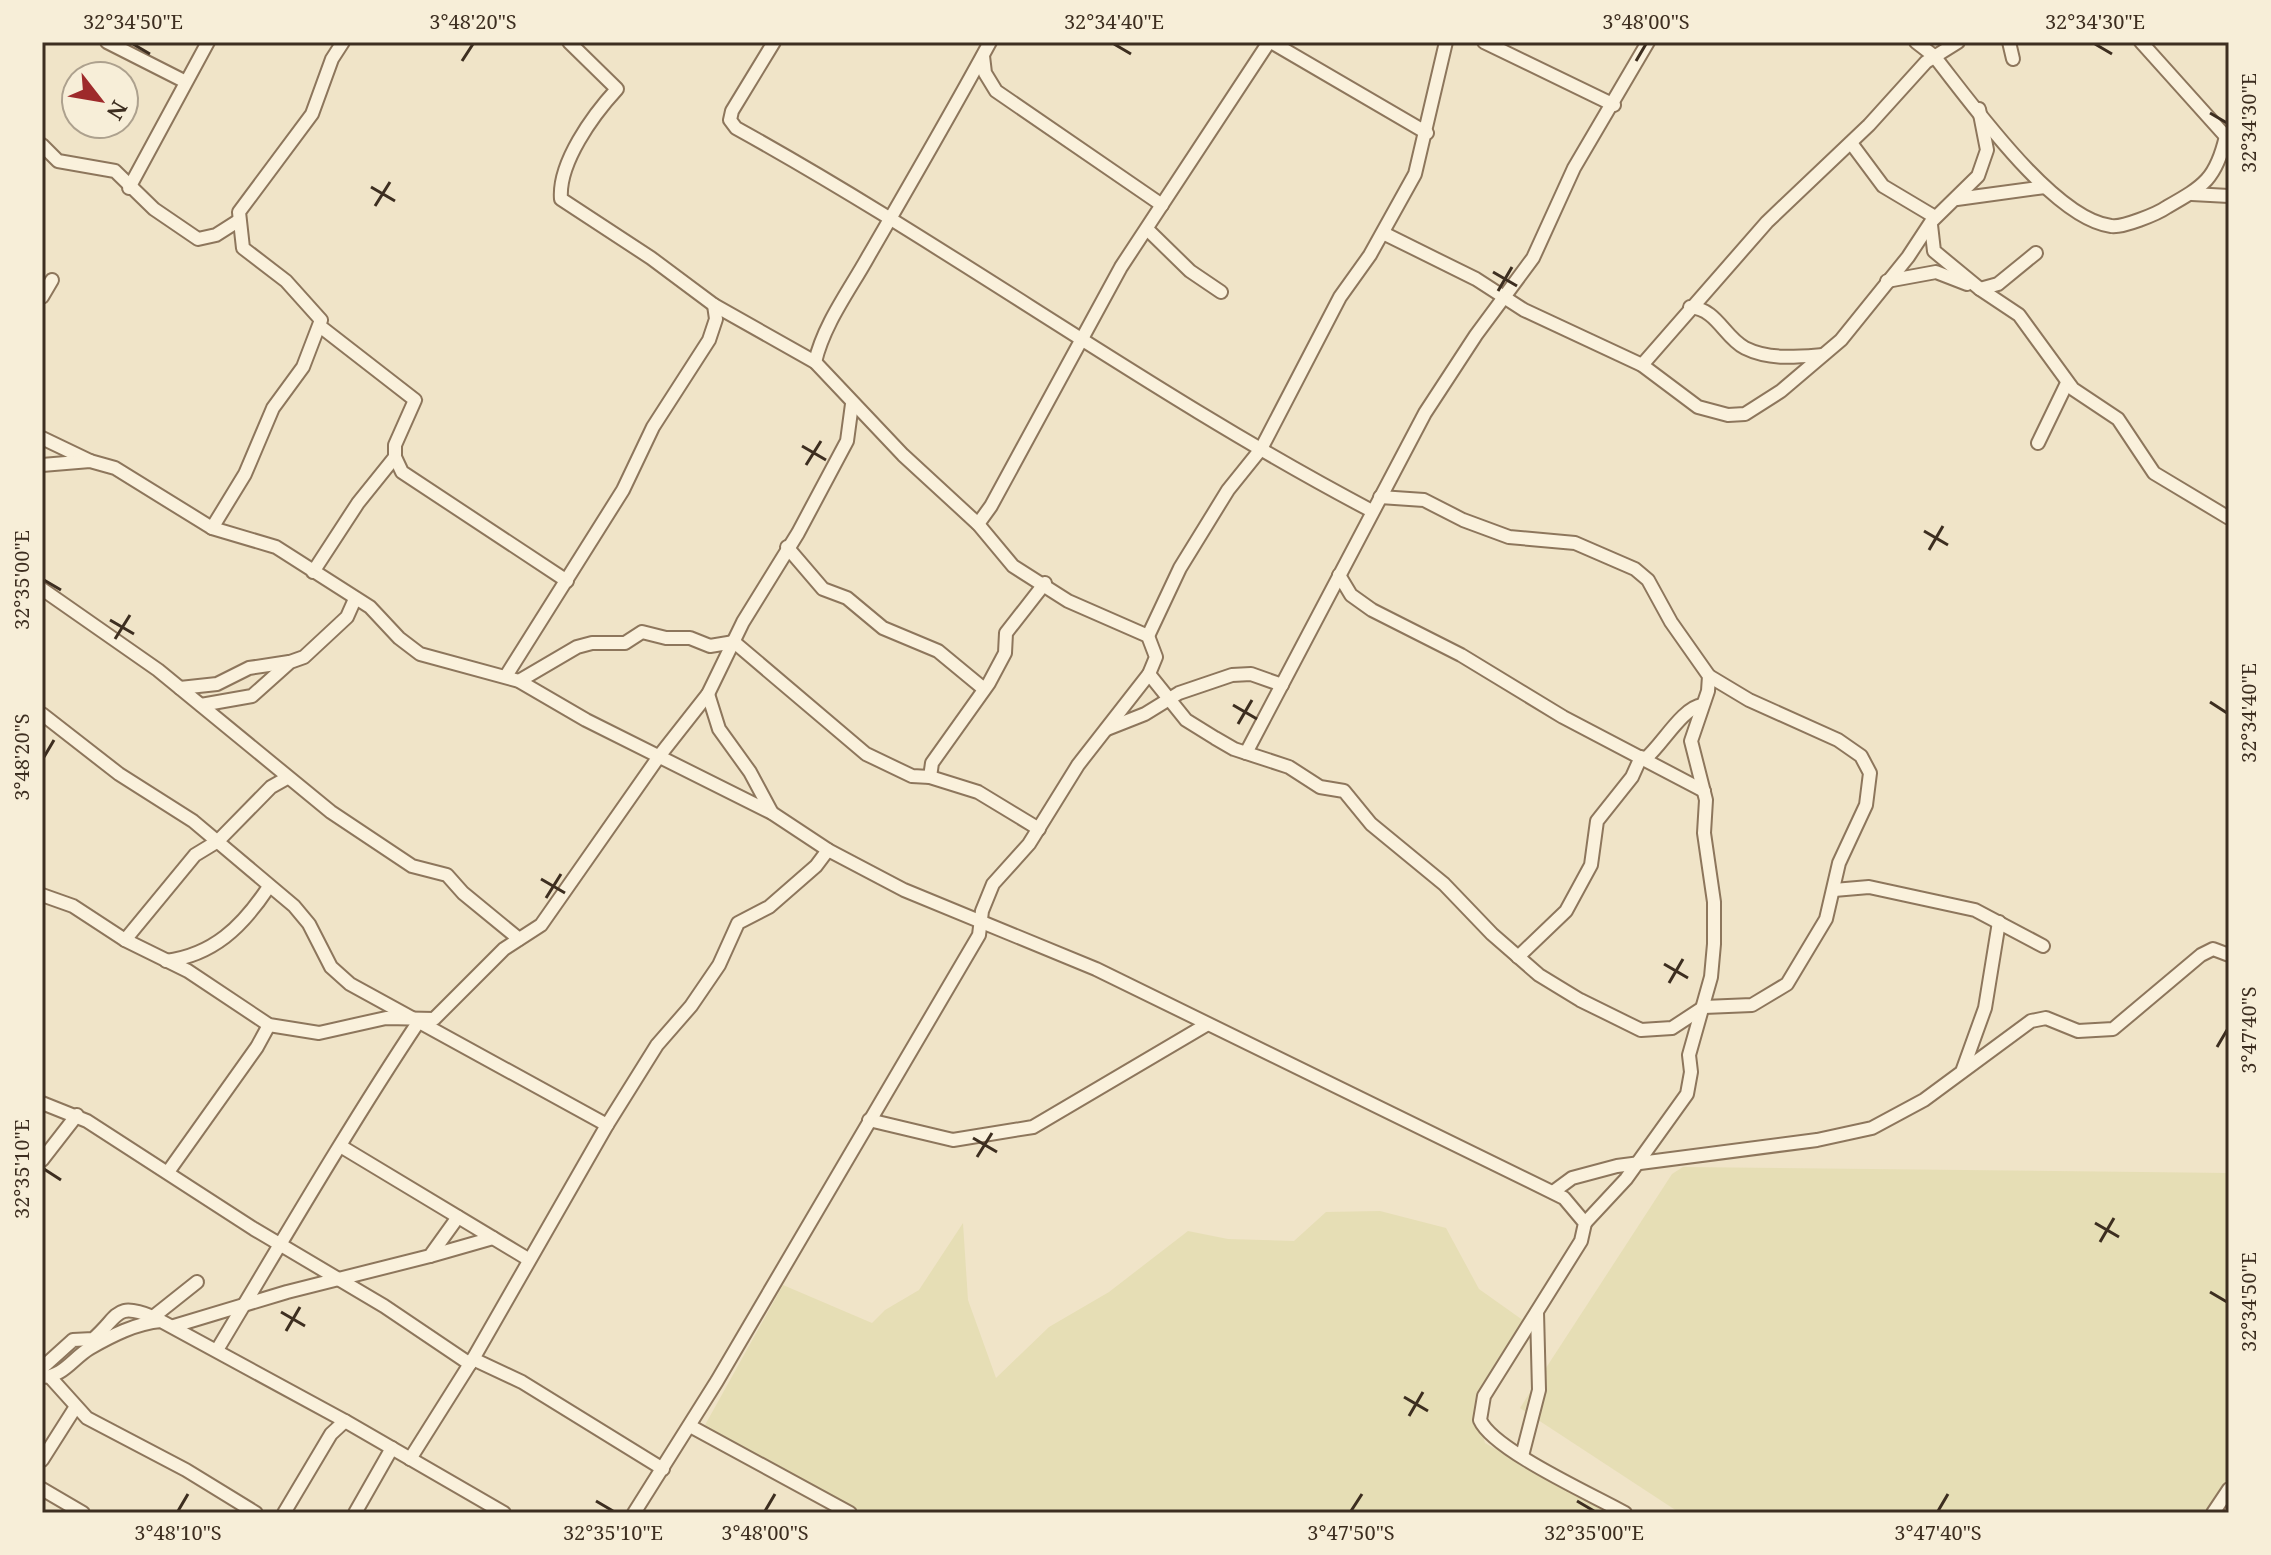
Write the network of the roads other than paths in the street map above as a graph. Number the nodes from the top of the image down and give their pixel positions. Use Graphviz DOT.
graph roads {
  1 [pos="107,42"];
  2 [pos="208,42"];
  3 [pos="343,42"];
  4 [pos="569,42"];
  5 [pos="774,42"];
  6 [pos="990,42"];
  7 [pos="1270,42"];
  8 [pos="1446,42"];
  9 [pos="1484,42"];
  10 [pos="1648,42"];
  11 [pos="1657,42"];
  12 [pos="1916,42"];
  13 [pos="1958,42"];
  14 [pos="2009,42"];
  15 [pos="2141,42"];
  16 [pos="983,56"];
  17 [pos="1640,56"];
  18 [pos="1934,56"];
  19 [pos="2013,59"];
  20 [pos="184,81"];
  21 [pos="996,91"];
  22 [pos="957,98"];
  23 [pos="1614,105"];
  24 [pos="1979,109"];
  25 [pos="1427,133"];
  26 [pos="2226,134"];
  27 [pos="1851,143"];
  28 [pos="42,145"];
  29 [pos="2045,187"];
  30 [pos="129,188"];
  31 [pos="2192,194"];
  32 [pos="2229,196"];
  33 [pos="1953,200"];
  34 [pos="1162,205"];
  35 [pos="1933,220"];
  36 [pos="238,221"];
  37 [pos="889,221"];
  38 [pos="1147,229"];
  39 [pos="1383,233"];
  40 [pos="2036,253"];
  41 [pos="52,280"];
  42 [pos="1887,281"];
  43 [pos="1979,288"];
  44 [pos="1221,292"];
  45 [pos="42,297"];
  46 [pos="1505,298"];
  47 [pos="714,305"];
  48 [pos="1690,307"];
  49 [pos="321,327"];
  50 [pos="1083,341"];
  51 [pos="1822,355"];
  52 [pos="815,362"];
  53 [pos="1642,365"];
  54 [pos="2067,383"];
  55 [pos="852,404"];
  56 [pos="42,438"];
  57 [pos="2038,443"];
  58 [pos="1261,449"];
  59 [pos="395,457"];
  60 [pos="90,461"];
  61 [pos="42,465"];
  62 [pos="1380,497"];
  63 [pos="1372,511"];
  64 [pos="2229,518"];
  65 [pos="978,524"];
  66 [pos="212,528"];
  67 [pos="787,547"];
  68 [pos="313,572"];
  69 [pos="1339,575"];
  70 [pos="567,581"];
  71 [pos="1045,583"];
  72 [pos="42,589"];
  73 [pos="355,599"];
  74 [pos="1148,636"];
  75 [pos="734,642"];
  76 [pos="290,662"];
  77 [pos="1149,674"];
  78 [pos="1709,676"];
  79 [pos="512,679"];
  80 [pos="1282,685"];
  81 [pos="180,688"];
  82 [pos="984,689"];
  83 [pos="708,694"];
  84 [pos="1170,698"];
  85 [pos="201,705"];
  86 [pos="1702,705"];
  87 [pos="42,714"];
  88 [pos="1105,729"];
  89 [pos="1246,753"];
  90 [pos="660,755"];
  91 [pos="1643,758"];
  92 [pos="930,777"];
  93 [pos="287,778"];
  94 [pos="1704,791"];
  95 [pos="772,813"];
  96 [pos="1039,829"];
  97 [pos="218,841"];
  98 [pos="828,850"];
  99 [pos="268,888"];
  100 [pos="1834,890"];
  101 [pos="42,895"];
  102 [pos="980,921"];
  103 [pos="1999,922"];
  104 [pos="519,939"];
  105 [pos="125,940"];
  106 [pos="2043,946"];
  107 [pos="2229,955"];
  108 [pos="1518,957"];
  109 [pos="166,961"];
  110 [pos="1704,1007"];
  111 [pos="419,1021"];
  112 [pos="269,1025"];
  113 [pos="1206,1025"];
  114 [pos="1962,1072"];
  115 [pos="42,1103"];
  116 [pos="77,1115"];
  117 [pos="869,1120"];
  118 [pos="607,1125"];
  119 [pos="342,1147"];
  120 [pos="42,1160"];
  121 [pos="1636,1164"];
  122 [pos="168,1172"];
  123 [pos="1553,1192"];
  124 [pos="458,1217"];
  125 [pos="1585,1223"];
  126 [pos="493,1238"];
  127 [pos="281,1244"];
  128 [pos="430,1256"];
  129 [pos="528,1259"];
  130 [pos="341,1280"];
  131 [pos="197,1282"];
  132 [pos="244,1304"];
  133 [pos="1537,1312"];
  134 [pos="174,1326"];
  135 [pos="217,1350"];
  136 [pos="471,1362"];
  137 [pos="45,1374"];
  138 [pos="75,1408"];
  139 [pos="345,1421"];
  140 [pos="690,1426"];
  141 [pos="392,1448"];
  142 [pos="1522,1456"];
  143 [pos="410,1459"];
  144 [pos="42,1460"];
  145 [pos="663,1469"];
  146 [pos="42,1489"];
  147 [pos="2229,1489"];
  148 [pos="488,1509"];
  149 [pos="83,1513"];
  150 [pos="256,1513"];
  151 [pos="284,1513"];
  152 [pos="355,1513"];
  153 [pos="504,1513"];
  154 [pos="634,1513"];
  155 [pos="850,1513"];
  156 [pos="1625,1513"];
  157 [pos="2213,1513"];
  1 -- 20 [label="street"];
  2 -- 20 [label="street"];
  3 -- 36 [label="street"];
  4 -- 47 [label="street"];
  5 -- 37 [label="street"];
  6 -- 16 [label="street"];
  7 -- 25 [label="street"];
  7 -- 34 [label="street"];
  8 -- 25 [label="street"];
  9 -- 23 [label="street"];
  10 -- 17 [label="street"];
  11 -- 17 [label="street"];
  12 -- 18 [label="street"];
  13 -- 18 [label="street"];
  14 -- 19 [label="street"];
  15 -- 26 [label="street"];
  16 -- 21 [label="street"];
  16 -- 22 [label="street"];
  17 -- 23 [label="street"];
  18 -- 24 [label="street"];
  18 -- 27 [label="street"];
  20 -- 30 [label="street"];
  21 -- 22 [label="street"];
  21 -- 34 [label="street"];
  22 -- 37 [label="street"];
  23 -- 46 [label="street"];
  24 -- 29 [label="street"];
  24 -- 33 [label="street"];
  25 -- 39 [label="street"];
  26 -- 31 [label="street"];
  27 -- 35 [label="street"];
  27 -- 48 [label="street"];
  28 -- 30 [label="street"];
  29 -- 31 [label="street"];
  29 -- 33 [label="street"];
  30 -- 36 [label="street"];
  31 -- 32 [label="street"];
  33 -- 35 [label="street"];
  34 -- 38 [label="street"];
  35 -- 42 [label="street"];
  35 -- 43 [label="street"];
  36 -- 49 [label="street"];
  37 -- 50 [label="street"];
  37 -- 52 [label="street"];
  38 -- 44 [label="street"];
  38 -- 50 [label="street"];
  39 -- 46 [label="street"];
  39 -- 58 [label="street"];
  40 -- 43 [label="street"];
  41 -- 45 [label="street"];
  42 -- 43 [label="street"];
  42 -- 51 [label="street"];
  43 -- 54 [label="street"];
  46 -- 53 [label="street"];
  46 -- 62 [label="street"];
  47 -- 52 [label="street"];
  47 -- 70 [label="street"];
  48 -- 51 [label="street"];
  48 -- 53 [label="street"];
  49 -- 59 [label="street"];
  49 -- 66 [label="street"];
  50 -- 58 [label="street"];
  50 -- 65 [label="street"];
  51 -- 53 [label="street"];
  52 -- 55 [label="street"];
  54 -- 57 [label="street"];
  54 -- 64 [label="street"];
  55 -- 65 [label="street"];
  55 -- 67 [label="street"];
  56 -- 60 [label="street"];
  58 -- 63 [label="street"];
  58 -- 74 [label="street"];
  59 -- 68 [label="street"];
  59 -- 70 [label="street"];
  60 -- 61 [label="street"];
  60 -- 66 [label="street"];
  62 -- 63 [label="street"];
  62 -- 78 [label="street"];
  63 -- 69 [label="street"];
  65 -- 71 [label="street"];
  66 -- 68 [label="street"];
  67 -- 75 [label="street"];
  67 -- 82 [label="street"];
  68 -- 73 [label="street"];
  69 -- 80 [label="street"];
  69 -- 91 [label="street"];
  70 -- 79 [label="street"];
  71 -- 74 [label="street"];
  71 -- 82 [label="street"];
  72 -- 81 [label="street"];
  73 -- 76 [label="street"];
  73 -- 79 [label="street"];
  74 -- 77 [label="street"];
  75 -- 79 [label="street"];
  75 -- 83 [label="street"];
  75 -- 92 [label="street"];
  76 -- 81 [label="street"];
  76 -- 85 [label="street"];
  77 -- 84 [label="street"];
  77 -- 88 [label="street"];
  78 -- 86 [label="street"];
  78 -- 100 [label="street"];
  79 -- 90 [label="street"];
  80 -- 84 [label="street"];
  80 -- 89 [label="street"];
  81 -- 85 [label="street"];
  82 -- 92 [label="street"];
  83 -- 90 [label="street"];
  83 -- 95 [label="street"];
  84 -- 88 [label="street"];
  84 -- 89 [label="street"];
  85 -- 93 [label="street"];
  86 -- 91 [label="street"];
  86 -- 94 [label="street"];
  87 -- 97 [label="street"];
  88 -- 96 [label="street"];
  89 -- 108 [label="street"];
  90 -- 95 [label="street"];
  90 -- 104 [label="street"];
  91 -- 94 [label="street"];
  91 -- 108 [label="street"];
  92 -- 96 [label="street"];
  93 -- 97 [label="street"];
  93 -- 104 [label="street"];
  94 -- 110 [label="street"];
  95 -- 98 [label="street"];
  96 -- 102 [label="street"];
  97 -- 99 [label="street"];
  97 -- 105 [label="street"];
  98 -- 102 [label="street"];
  98 -- 118 [label="street"];
  99 -- 109 [label="street"];
  99 -- 111 [label="street"];
  100 -- 103 [label="street"];
  100 -- 110 [label="street"];
  101 -- 105 [label="street"];
  102 -- 113 [label="street"];
  102 -- 117 [label="street"];
  103 -- 106 [label="street"];
  103 -- 114 [label="street"];
  104 -- 111 [label="street"];
  105 -- 109 [label="street"];
  107 -- 114 [label="street"];
  108 -- 110 [label="street"];
  109 -- 112 [label="street"];
  110 -- 121 [label="street"];
  111 -- 112 [label="street"];
  111 -- 118 [label="street"];
  111 -- 119 [label="street"];
  112 -- 122 [label="street"];
  113 -- 117 [label="street"];
  113 -- 123 [label="street"];
  114 -- 121 [label="street"];
  115 -- 116 [label="street"];
  116 -- 120 [label="street"];
  116 -- 122 [label="street"];
  117 -- 140 [label="street"];
  118 -- 129 [label="street"];
  119 -- 124 [label="street"];
  119 -- 127 [label="street"];
  121 -- 123 [label="street"];
  121 -- 125 [label="street"];
  122 -- 127 [label="street"];
  123 -- 125 [label="street"];
  124 -- 126 [label="street"];
  124 -- 128 [label="street"];
  125 -- 133 [label="street"];
  126 -- 128 [label="street"];
  126 -- 129 [label="street"];
  127 -- 130 [label="street"];
  127 -- 132 [label="street"];
  128 -- 130 [label="street"];
  129 -- 136 [label="street"];
  130 -- 132 [label="street"];
  130 -- 136 [label="street"];
  131 -- 137 [label="street"];
  132 -- 134 [label="street"];
  132 -- 135 [label="street"];
  133 -- 142 [label="street"];
  133 -- 142 [label="street"];
  134 -- 135 [label="street"];
  134 -- 137 [label="street"];
  135 -- 139 [label="street"];
  136 -- 143 [label="street"];
  136 -- 145 [label="street"];
  137 -- 138 [label="street"];
  138 -- 144 [label="street"];
  138 -- 150 [label="street"];
  139 -- 141 [label="street"];
  139 -- 151 [label="street"];
  140 -- 145 [label="street"];
  140 -- 155 [label="street"];
  141 -- 143 [label="street"];
  141 -- 152 [label="street"];
  142 -- 156 [label="street"];
  143 -- 148 [label="street"];
  145 -- 154 [label="street"];
  146 -- 149 [label="street"];
  147 -- 157 [label="street"];
  148 -- 153 [label="street"];
}
